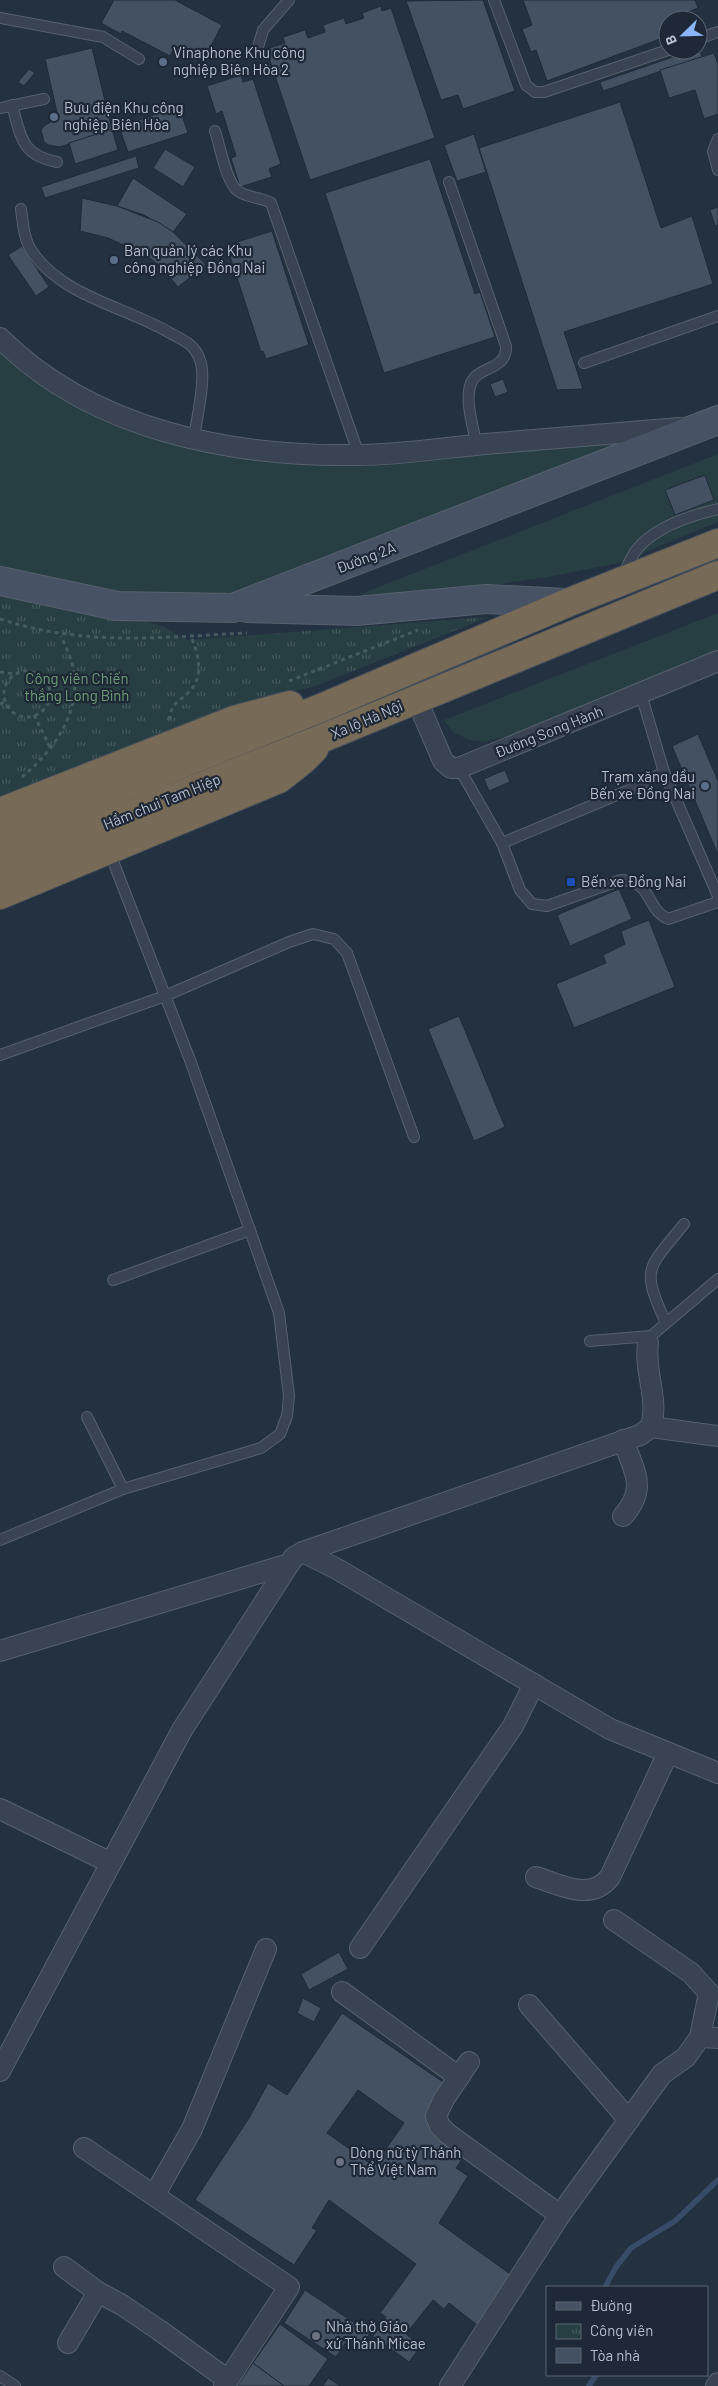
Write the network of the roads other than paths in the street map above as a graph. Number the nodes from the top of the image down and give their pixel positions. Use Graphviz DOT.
graph roads {
  1 [pos="289,0"];
  2 [pos="494,0"];
  3 [pos="0,18"];
  4 [pos="658,53"];
  5 [pos="256,54"];
  6 [pos="139,58"];
  7 [pos="44,99"];
  8 [pos="12,105"];
  9 [pos="0,108"];
  10 [pos="215,131"];
  11 [pos="718,139"];
  12 [pos="57,162"];
  13 [pos="718,170"];
  14 [pos="449,182"];
  15 [pos="20,210"];
  16 [pos="718,316"];
  17 [pos="0,338"];
  18 [pos="584,363"];
  19 [pos="710,423"];
  20 [pos="194,440"];
  21 [pos="476,445"];
  22 [pos="359,456"];
  23 [pos="718,510"];
  24 [pos="718,543"];
  25 [pos="718,575"];
  26 [pos="0,581"];
  27 [pos="621,581"];
  28 [pos="567,603"];
  29 [pos="233,608"];
  30 [pos="718,661"];
  31 [pos="642,694"];
  32 [pos="416,698"];
  33 [pos="321,708"];
  34 [pos="323,738"];
  35 [pos="459,768"];
  36 [pos="664,772"];
  37 [pos="0,812"];
  38 [pos="0,837"];
  39 [pos="502,844"];
  40 [pos="109,850"];
  41 [pos="0,866"];
  42 [pos="0,895"];
  43 [pos="718,896"];
  44 [pos="718,902"];
  45 [pos="165,996"];
  46 [pos="0,1055"];
  47 [pos="414,1137"];
  48 [pos="684,1224"];
  49 [pos="250,1230"];
  50 [pos="718,1279"];
  51 [pos="113,1280"];
  52 [pos="666,1323"];
  53 [pos="649,1340"];
  54 [pos="590,1341"];
  55 [pos="87,1417"];
  56 [pos="651,1427"];
  57 [pos="718,1436"];
  58 [pos="623,1440"];
  59 [pos="122,1489"];
  60 [pos="623,1516"];
  61 [pos="0,1540"];
  62 [pos="296,1558"];
  63 [pos="0,1652"];
  64 [pos="534,1684"];
  65 [pos="668,1753"];
  66 [pos="718,1773"];
  67 [pos="0,1809"];
  68 [pos="111,1863"];
  69 [pos="536,1876"];
  70 [pos="614,1920"];
  71 [pos="360,1948"];
  72 [pos="266,1949"];
  73 [pos="342,1992"];
  74 [pos="529,2005"];
  75 [pos="709,2038"];
  76 [pos="0,2071"];
  77 [pos="629,2120"];
  78 [pos="84,2148"];
  79 [pos="155,2194"];
  80 [pos="560,2215"];
  81 [pos="64,2267"];
  82 [pos="98,2292"];
  83 [pos="68,2343"];
  84 [pos="0,2376"];
  85 [pos="226,2383"];
  86 [pos="15,2386"];
  87 [pos="450,2386"];
  1 -- 5 [label="lane"];
  2 -- 4 [label="lane"];
  3 -- 6 [label="lane"];
  7 -- 8 [label="lane"];
  8 -- 9 [label="lane"];
  8 -- 12 [label="lane"];
  10 -- 22 [label="lane"];
  11 -- 13 [label="lane"];
  14 -- 21 [label="lane"];
  15 -- 20 [label="lane"];
  16 -- 18 [label="lane"];
  17 -- 20 [label="street"];
  19 -- 21 [label="street"];
  19 -- 29 [label="street, Đường 2A"];
  20 -- 22 [label="street"];
  21 -- 22 [label="street"];
  23 -- 27 [label="lane"];
  24 -- 27 [label="highway, Xa lộ Hà Nội"];
  25 -- 32 [label="highway, Xa lộ Hà Nội"];
  26 -- 29 [label="street, Đường 2A"];
  27 -- 28 [label="highway, Xa lộ Hà Nội"];
  28 -- 29 [label="street"];
  28 -- 33 [label="highway, Xa lộ Hà Nội"];
  30 -- 31 [label="street, Đường Song Hành"];
  31 -- 35 [label="street, Đường Song Hành"];
  31 -- 36 [label="lane"];
  32 -- 34 [label="highway, Xa lộ Hà Nội"];
  32 -- 35 [label="street"];
  33 -- 37 [label="highway, Xa lộ Hà Nội"];
  33 -- 38 [label="highway, Hầm chui Tam Hiệp"];
  34 -- 40 [label="highway, Xa lộ Hà Nội"];
  34 -- 41 [label="highway, Hầm chui Tam Hiệp"];
  35 -- 39 [label="lane"];
  36 -- 39 [label="lane"];
  36 -- 43 [label="lane"];
  39 -- 44 [label="lane"];
  40 -- 42 [label="highway, Xa lộ Hà Nội"];
  40 -- 45 [label="lane"];
  45 -- 46 [label="lane"];
  45 -- 47 [label="lane"];
  45 -- 49 [label="lane"];
  48 -- 52 [label="lane"];
  49 -- 51 [label="lane"];
  49 -- 59 [label="lane"];
  50 -- 52 [label="lane"];
  52 -- 53 [label="lane"];
  53 -- 54 [label="lane"];
  53 -- 56 [label="street"];
  55 -- 59 [label="lane"];
  56 -- 57 [label="street"];
  56 -- 58 [label="street"];
  58 -- 60 [label="street"];
  58 -- 62 [label="street"];
  59 -- 61 [label="lane"];
  62 -- 63 [label="street"];
  62 -- 64 [label="street"];
  62 -- 68 [label="street"];
  64 -- 65 [label="street"];
  64 -- 71 [label="street"];
  65 -- 66 [label="street"];
  65 -- 69 [label="street"];
  67 -- 68 [label="street"];
  68 -- 76 [label="street"];
  70 -- 75 [label="street"];
  72 -- 79 [label="street"];
  73 -- 80 [label="street"];
  74 -- 77 [label="street"];
  75 -- 77 [label="street"];
  77 -- 80 [label="street"];
  78 -- 79 [label="street"];
  79 -- 85 [label="street"];
  80 -- 87 [label="street"];
  81 -- 82 [label="street"];
  82 -- 83 [label="street"];
  82 -- 85 [label="street"];
  84 -- 86 [label="lane"];
}
